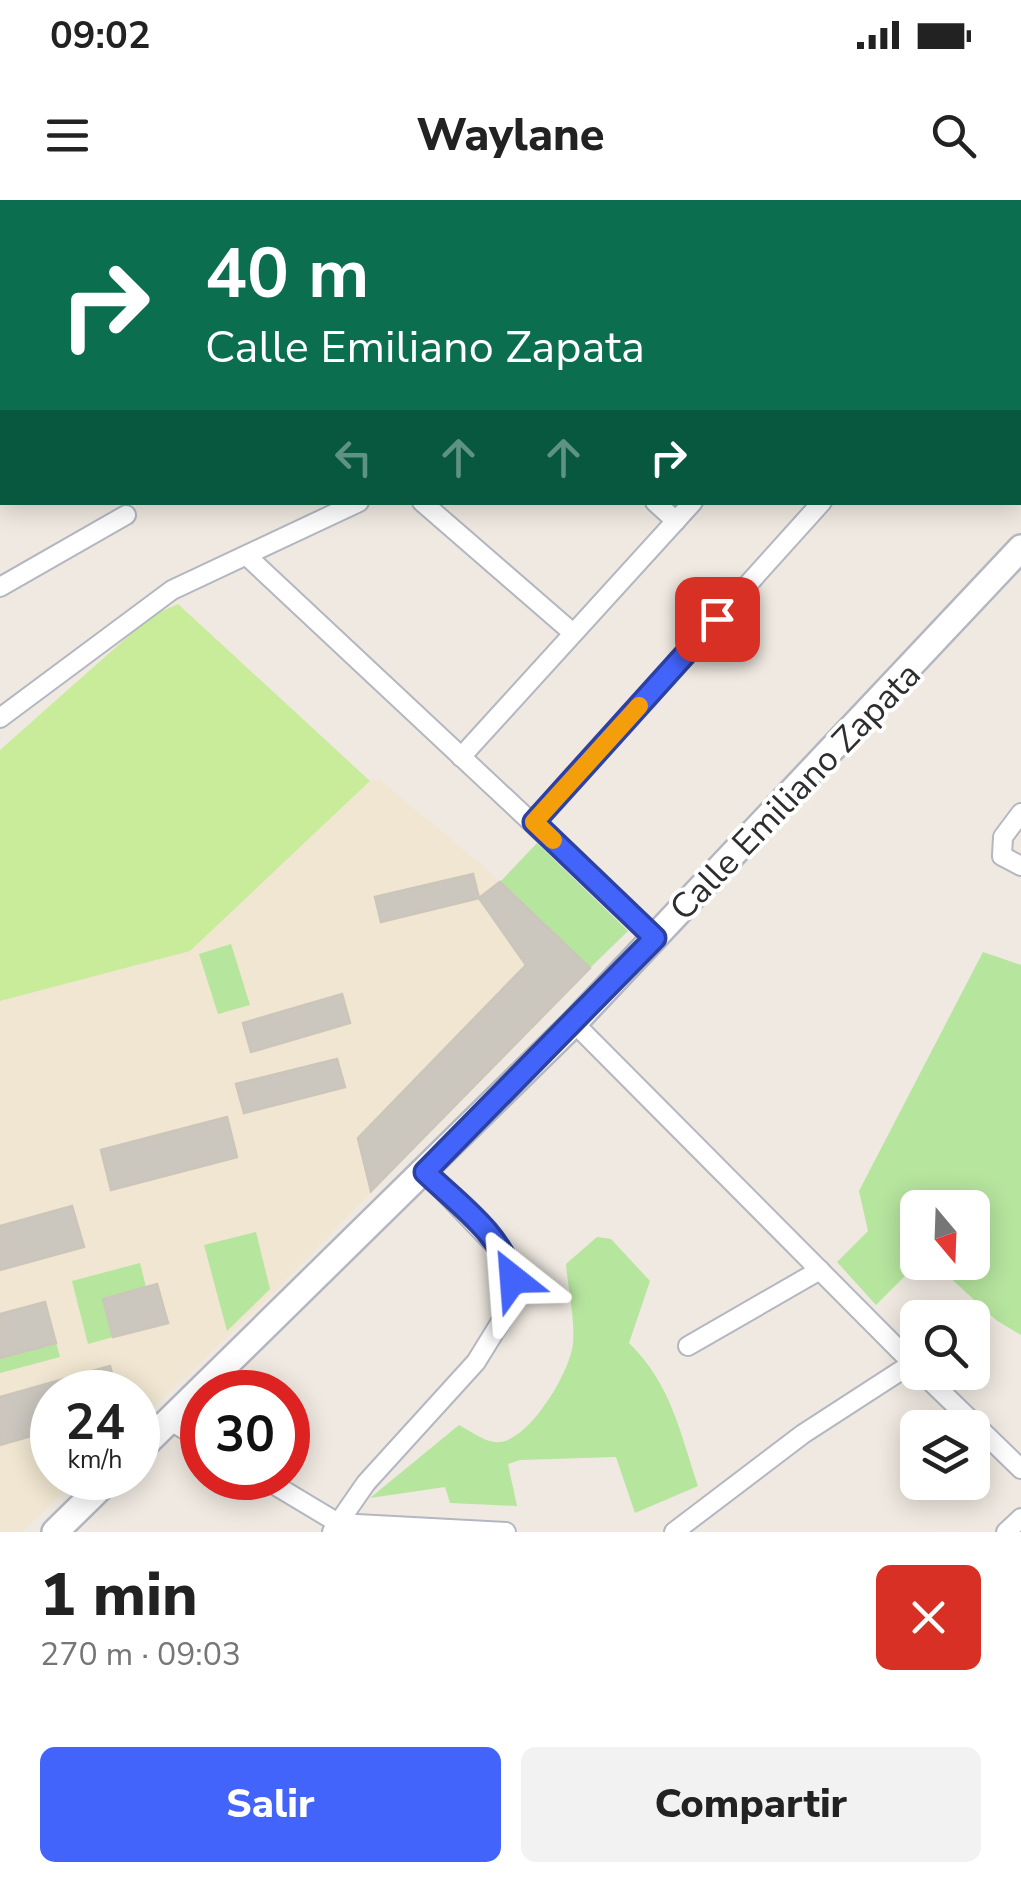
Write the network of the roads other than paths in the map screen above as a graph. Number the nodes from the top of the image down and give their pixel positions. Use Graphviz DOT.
graph roads {
  1 [pos="353,505"];
  2 [pos="425,505"];
  3 [pos="658,505"];
  4 [pos="690,505"];
  5 [pos="819,505"];
  6 [pos="126,515"];
  7 [pos="676,521"];
  8 [pos="1021,548"];
  9 [pos="248,557"];
  10 [pos="0,586"];
  11 [pos="573,633"];
  12 [pos="0,718"];
  13 [pos="461,757"];
  14 [pos="1021,814"];
  15 [pos="534,822"];
  16 [pos="1021,866"];
  17 [pos="655,938"];
  18 [pos="574,1023"];
  19 [pos="425,1172"];
  20 [pos="820,1270"];
  21 [pos="688,1346"];
  22 [pos="900,1351"];
  23 [pos="900,1378"];
  24 [pos="940,1390"];
  25 [pos="169,1420"];
  26 [pos="180,1427"];
  27 [pos="160,1429"];
  28 [pos="1021,1468"];
  29 [pos="88,1500"];
  30 [pos="295,1500"];
  31 [pos="1021,1518"];
  32 [pos="335,1528"];
  33 [pos="55,1532"];
  34 [pos="506,1532"];
  35 [pos="674,1532"];
  36 [pos="1006,1532"];
  1 -- 9 [label="street"];
  2 -- 11 [label="street"];
  3 -- 7 [label="street"];
  4 -- 7 [label="street"];
  5 -- 15 [label="street"];
  6 -- 10 [label="street"];
  7 -- 11 [label="street"];
  8 -- 17 [label="main road, Calle Emiliano Zapata"];
  9 -- 12 [label="street"];
  9 -- 13 [label="street"];
  11 -- 13 [label="street"];
  13 -- 15 [label="street"];
  14 -- 16 [label="street"];
  15 -- 17 [label="street"];
  17 -- 18 [label="main road, Calle Emiliano Zapata"];
  18 -- 19 [label="main road, Calle Emiliano Zapata"];
  18 -- 20 [label="street"];
  19 -- 25 [label="main road, Calle Emiliano Zapata"];
  19 -- 32 [label="street"];
  20 -- 21 [label="street"];
  20 -- 22 [label="street"];
  23 -- 35 [label="street"];
  24 -- 28 [label="street"];
  25 -- 26 [label="street"];
  25 -- 27 [label="main road, Calle Emiliano Zapata"];
  29 -- 33 [label="main road"];
  30 -- 32 [label="street"];
  31 -- 36 [label="street"];
  32 -- 34 [label="street"];
}
